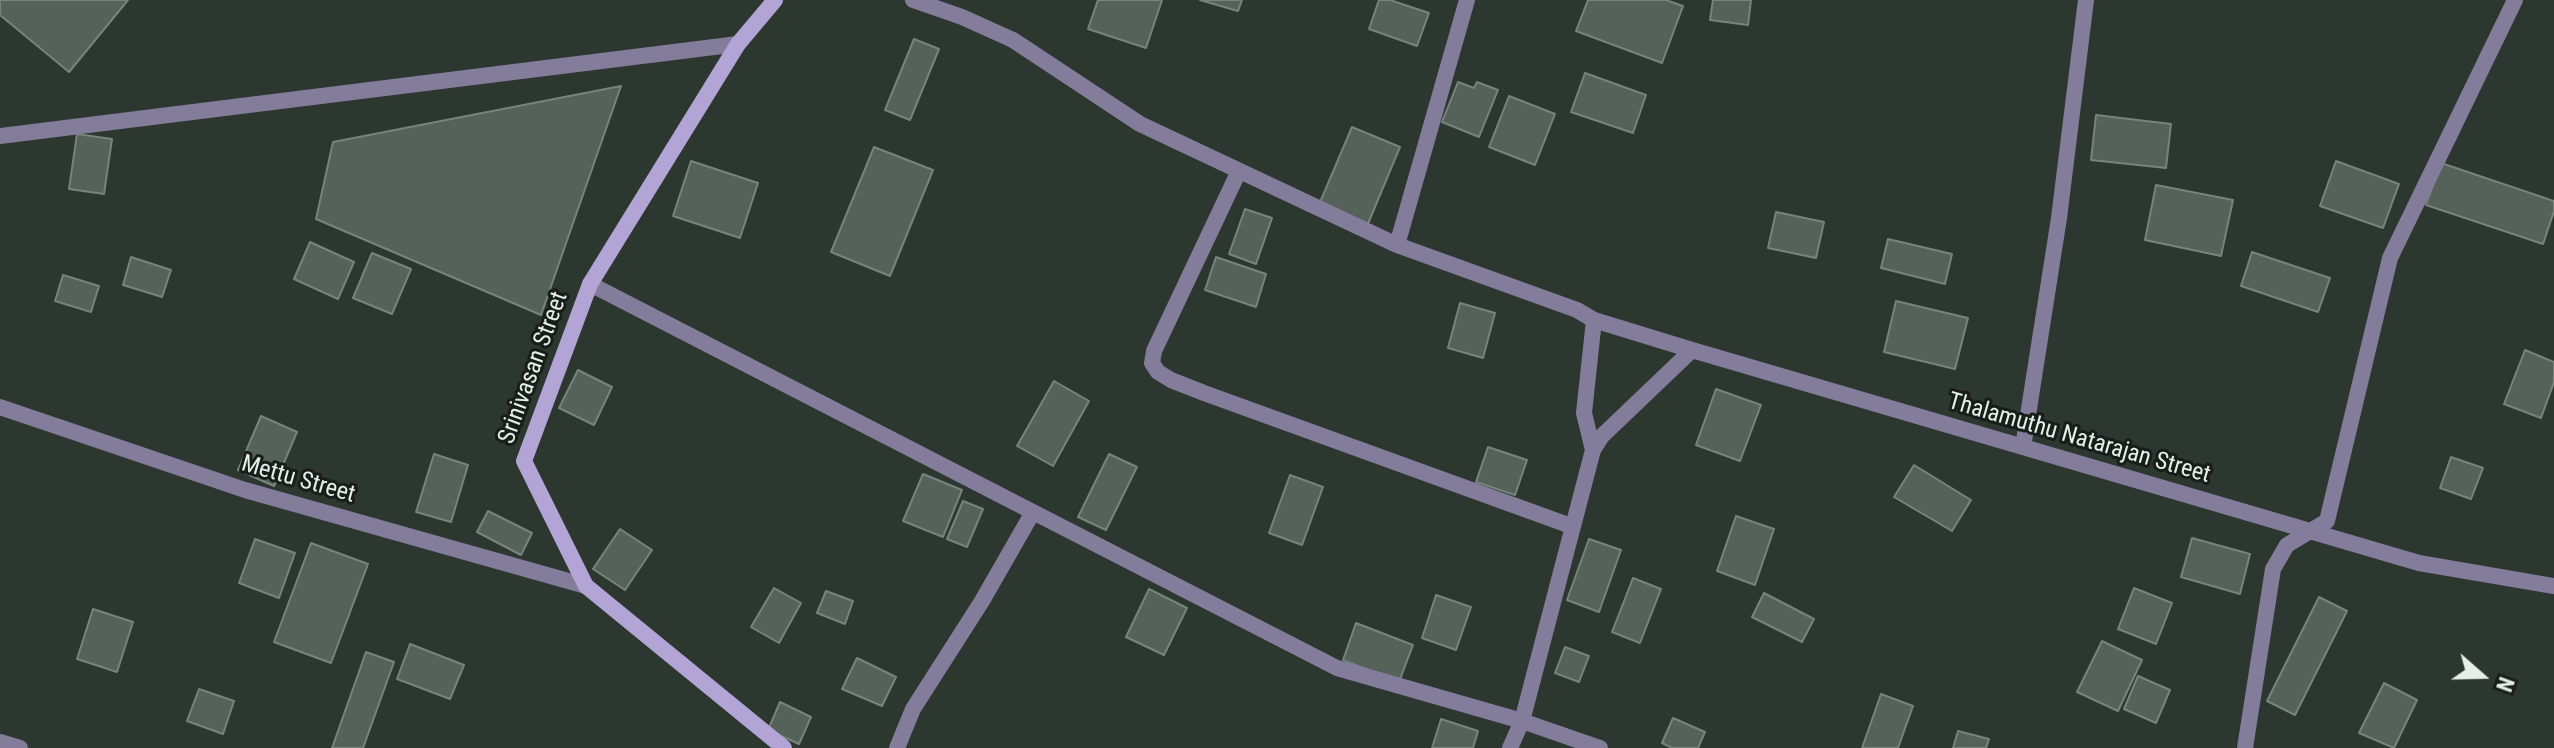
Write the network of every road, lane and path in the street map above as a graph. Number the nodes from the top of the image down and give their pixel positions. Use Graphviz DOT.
graph roads {
  1 [pos="775,0"];
  2 [pos="913,0"];
  3 [pos="1467,0"];
  4 [pos="2086,0"];
  5 [pos="2515,0"];
  6 [pos="738,44"];
  7 [pos="0,136"];
  8 [pos="1239,171"];
  9 [pos="1397,245"];
  10 [pos="590,284"];
  11 [pos="1594,320"];
  12 [pos="1692,350"];
  13 [pos="0,407"];
  14 [pos="2023,447"];
  15 [pos="1593,450"];
  16 [pos="1033,512"];
  17 [pos="1571,526"];
  18 [pos="2310,531"];
  19 [pos="2553,583"];
  20 [pos="586,586"];
  21 [pos="1522,721"];
  22 [pos="0,742"];
  23 [pos="20,748"];
  24 [pos="784,748"];
  25 [pos="897,748"];
  26 [pos="1510,748"];
  27 [pos="1600,748"];
  28 [pos="2245,748"];
  1 -- 6 [label="street, Srinivasan Street"];
  2 -- 8 [label="street, Thalamuthu Natarajan Street"];
  3 -- 9 [label="street"];
  4 -- 14 [label="street"];
  5 -- 18 [label="street"];
  6 -- 7 [label="street"];
  6 -- 10 [label="street, Srinivasan Street"];
  8 -- 9 [label="street, Thalamuthu Natarajan Street"];
  8 -- 17 [label="street"];
  9 -- 11 [label="street, Thalamuthu Natarajan Street"];
  10 -- 16 [label="street"];
  10 -- 20 [label="street, Srinivasan Street"];
  11 -- 12 [label="street, Thalamuthu Natarajan Street"];
  11 -- 15 [label="street"];
  12 -- 14 [label="street, Thalamuthu Natarajan Street"];
  12 -- 15 [label="street"];
  13 -- 20 [label="street, Mettu Street"];
  14 -- 18 [label="street, Thalamuthu Natarajan Street"];
  15 -- 17 [label="street"];
  16 -- 21 [label="street"];
  16 -- 25 [label="street"];
  17 -- 21 [label="street"];
  18 -- 19 [label="street, Thalamuthu Natarajan Street"];
  18 -- 28 [label="street"];
  20 -- 24 [label="street, Srinivasan Street"];
  21 -- 26 [label="street"];
  21 -- 27 [label="street"];
  22 -- 23 [label="street"];
}
